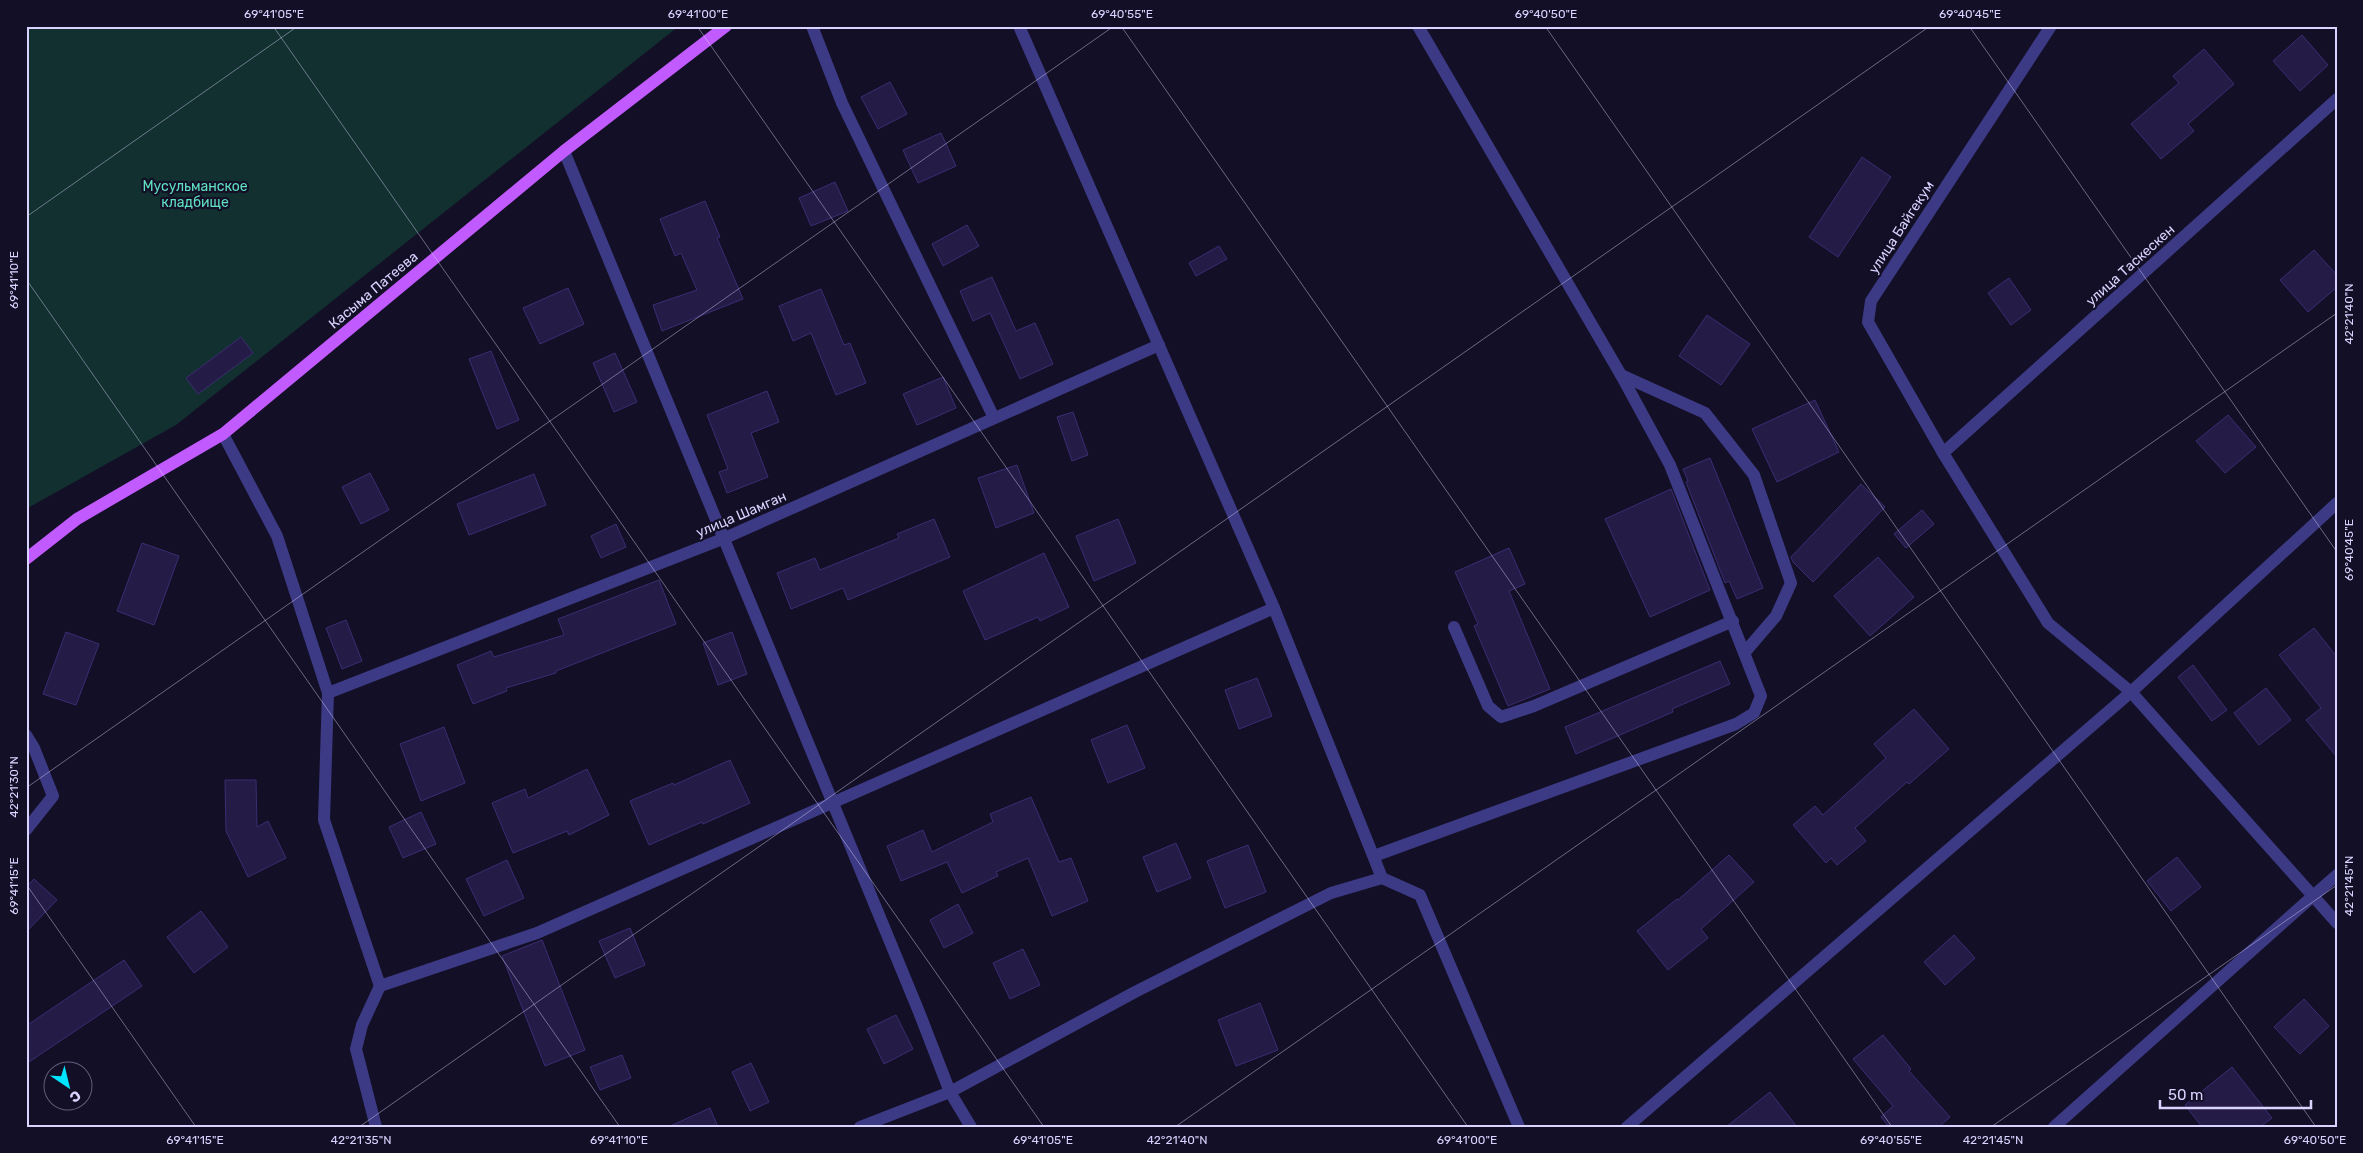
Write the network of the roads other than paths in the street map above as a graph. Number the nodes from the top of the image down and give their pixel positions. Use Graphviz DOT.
graph roads {
  1 [pos="726,26"];
  2 [pos="812,26"];
  3 [pos="1019,26"];
  4 [pos="1418,26"];
  5 [pos="2052,26"];
  6 [pos="2337,99"];
  7 [pos="564,151"];
  8 [pos="1158,345"];
  9 [pos="1621,375"];
  10 [pos="994,418"];
  11 [pos="223,434"];
  12 [pos="1943,453"];
  13 [pos="2337,502"];
  14 [pos="725,538"];
  15 [pos="26,559"];
  16 [pos="1274,608"];
  17 [pos="1733,621"];
  18 [pos="1454,627"];
  19 [pos="1745,652"];
  20 [pos="2131,692"];
  21 [pos="328,693"];
  22 [pos="26,736"];
  23 [pos="832,803"];
  24 [pos="26,830"];
  25 [pos="1374,856"];
  26 [pos="2337,876"];
  27 [pos="1382,878"];
  28 [pos="2313,896"];
  29 [pos="2337,922"];
  30 [pos="380,986"];
  31 [pos="950,1092"];
  32 [pos="376,1127"];
  33 [pos="860,1127"];
  34 [pos="971,1127"];
  35 [pos="1519,1127"];
  36 [pos="1627,1127"];
  37 [pos="2054,1127"];
  1 -- 7 [label="main road, Касыма Патеева"];
  2 -- 10 [label="street"];
  3 -- 8 [label="street"];
  4 -- 9 [label="street"];
  5 -- 12 [label="street, улица Байгекум"];
  6 -- 12 [label="street, улица Таскескен"];
  7 -- 11 [label="main road, Касыма Патеева"];
  7 -- 14 [label="street"];
  8 -- 10 [label="street, улица Шамган"];
  8 -- 16 [label="street"];
  9 -- 17 [label="street"];
  9 -- 19 [label="street"];
  10 -- 14 [label="street, улица Шамган"];
  11 -- 15 [label="main road, Касыма Патеева"];
  11 -- 21 [label="street"];
  12 -- 20 [label="street, улица Байгекум"];
  13 -- 20 [label="street"];
  14 -- 21 [label="street, улица Шамган"];
  14 -- 23 [label="street"];
  16 -- 23 [label="street"];
  16 -- 25 [label="street"];
  17 -- 18 [label="street"];
  17 -- 19 [label="street"];
  19 -- 25 [label="street"];
  20 -- 28 [label="street, улица Байгекум"];
  20 -- 36 [label="street"];
  21 -- 30 [label="street"];
  22 -- 24 [label="street"];
  23 -- 30 [label="street"];
  23 -- 31 [label="street"];
  25 -- 27 [label="street"];
  26 -- 28 [label="street"];
  27 -- 31 [label="street"];
  27 -- 35 [label="street"];
  28 -- 29 [label="street, улица Байгекум"];
  28 -- 37 [label="street"];
  30 -- 32 [label="street"];
  31 -- 33 [label="street"];
  31 -- 34 [label="street"];
}
